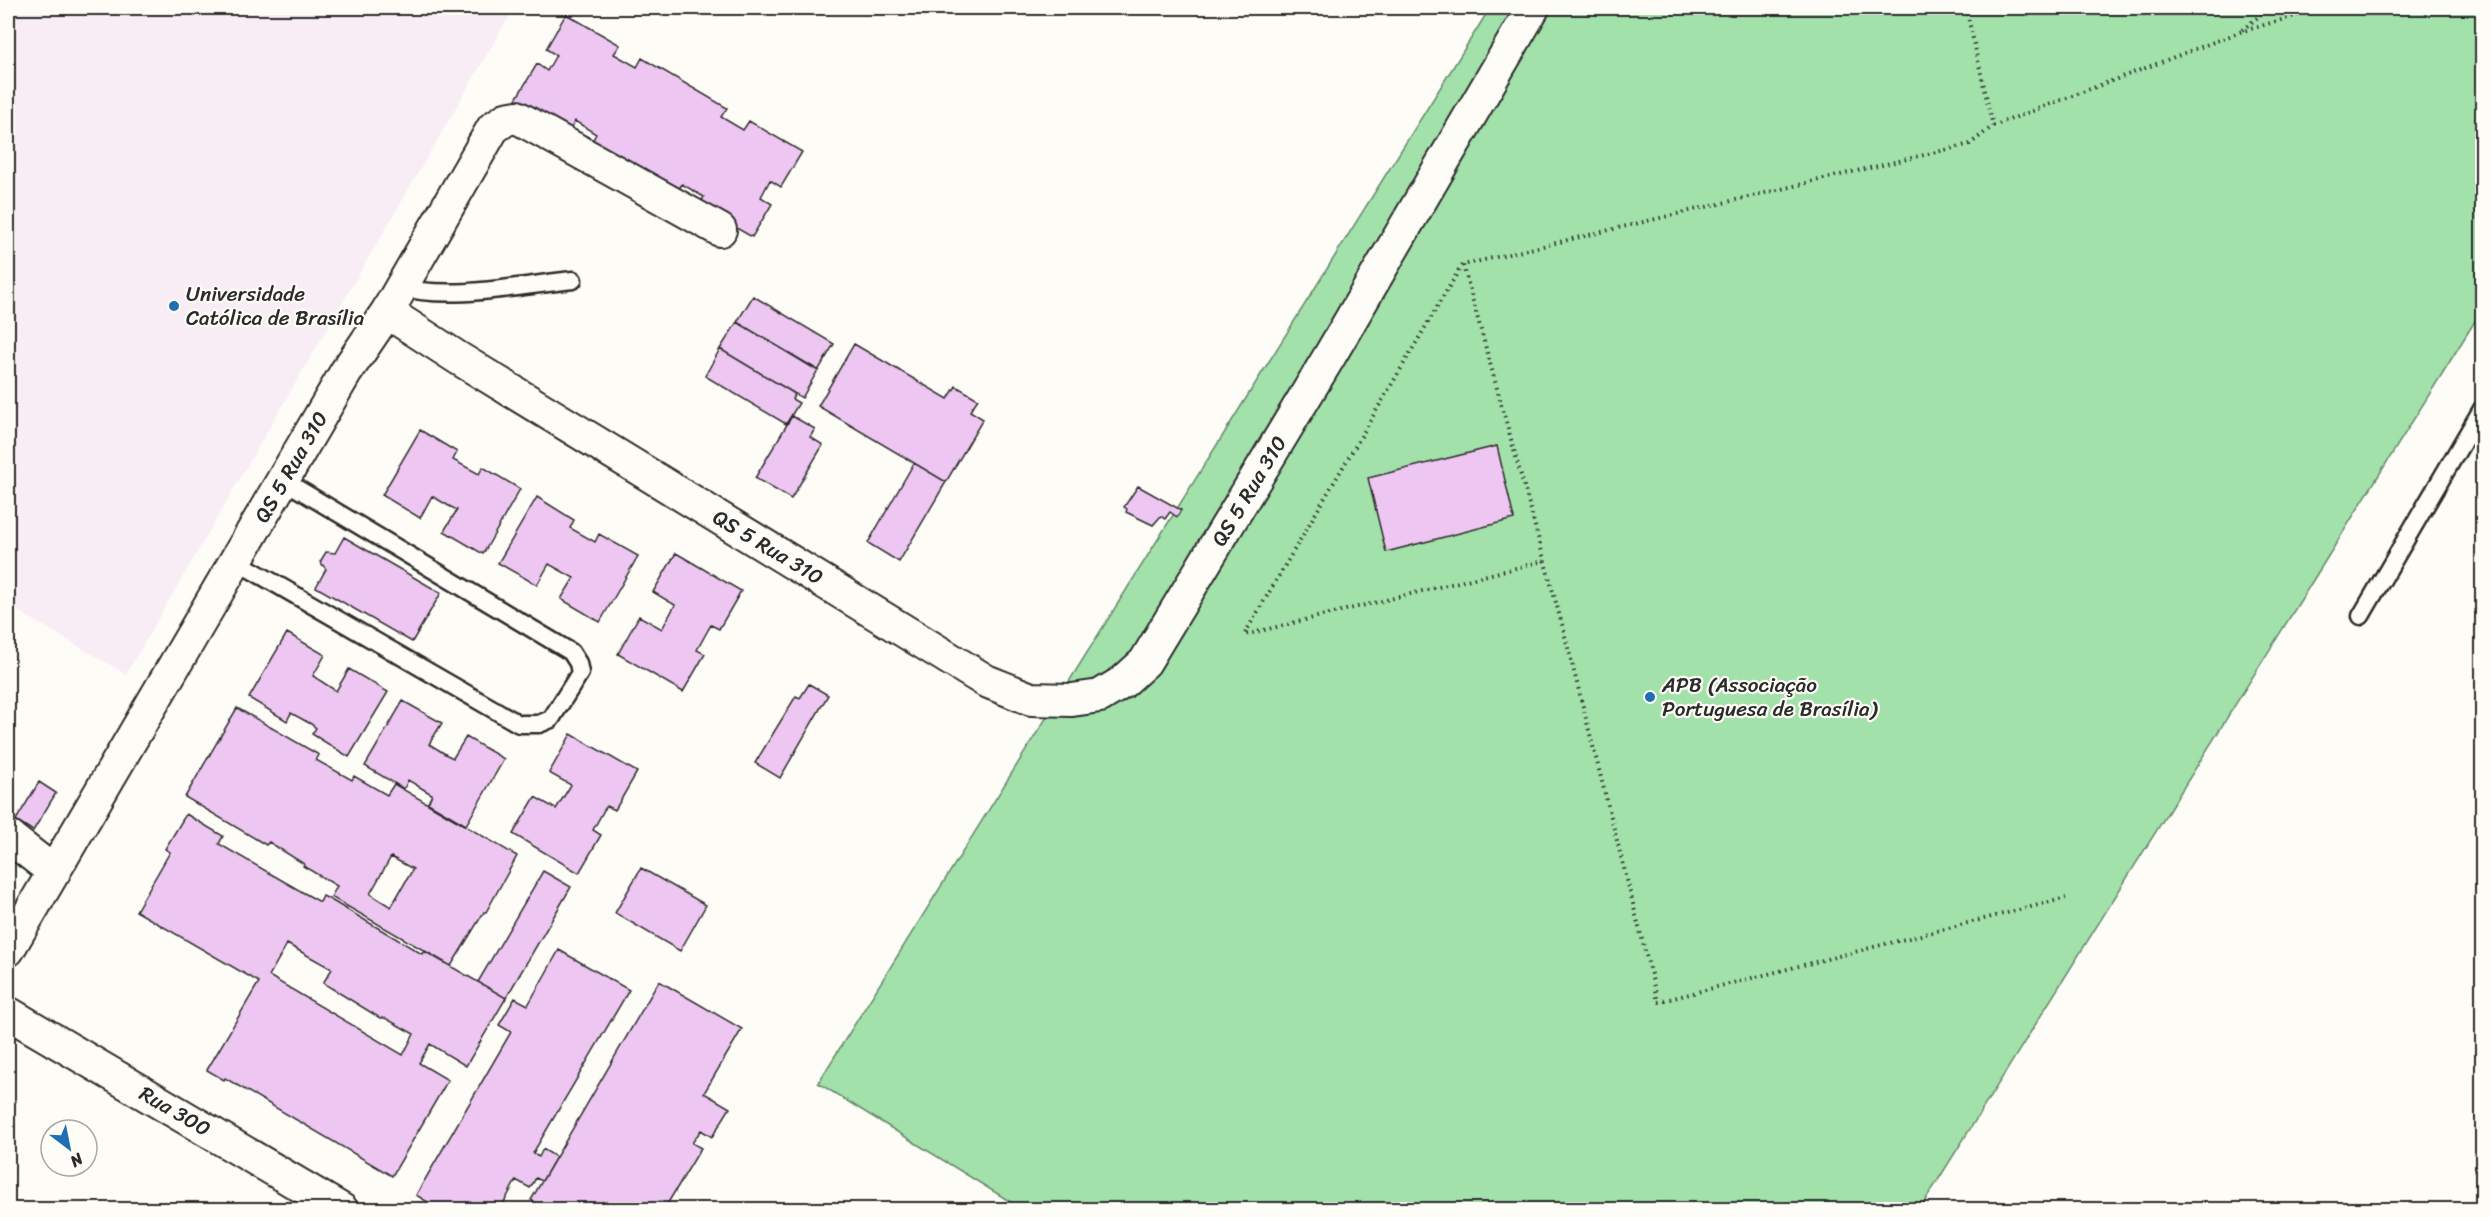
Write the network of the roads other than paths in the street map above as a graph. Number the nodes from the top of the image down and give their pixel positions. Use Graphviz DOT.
graph roads {
  1 [pos="1533,8"];
  2 [pos="720,230"];
  3 [pos="573,280"];
  4 [pos="394,299"];
  5 [pos="2482,409"];
  6 [pos="283,480"];
  7 [pos="236,561"];
  8 [pos="2361,616"];
  9 [pos="8,836"];
  10 [pos="54,872"];
  11 [pos="8,950"];
  12 [pos="8,1013"];
  13 [pos="342,1209"];
  1 -- 4 [label="street, QS 5 Rua 310"];
  2 -- 4 [label="street"];
  3 -- 4 [label="lane"];
  4 -- 6 [label="street, QS 5 Rua 310"];
  5 -- 8 [label="lane"];
  6 -- 7 [label="street, QS 5 Rua 310"];
  6 -- 7 [label="lane"];
  7 -- 10 [label="street, QS 5 Rua 310"];
  9 -- 10 [label="street"];
  10 -- 11 [label="street, QS 5 Rua 310"];
  12 -- 13 [label="street, Rua 300"];
}
